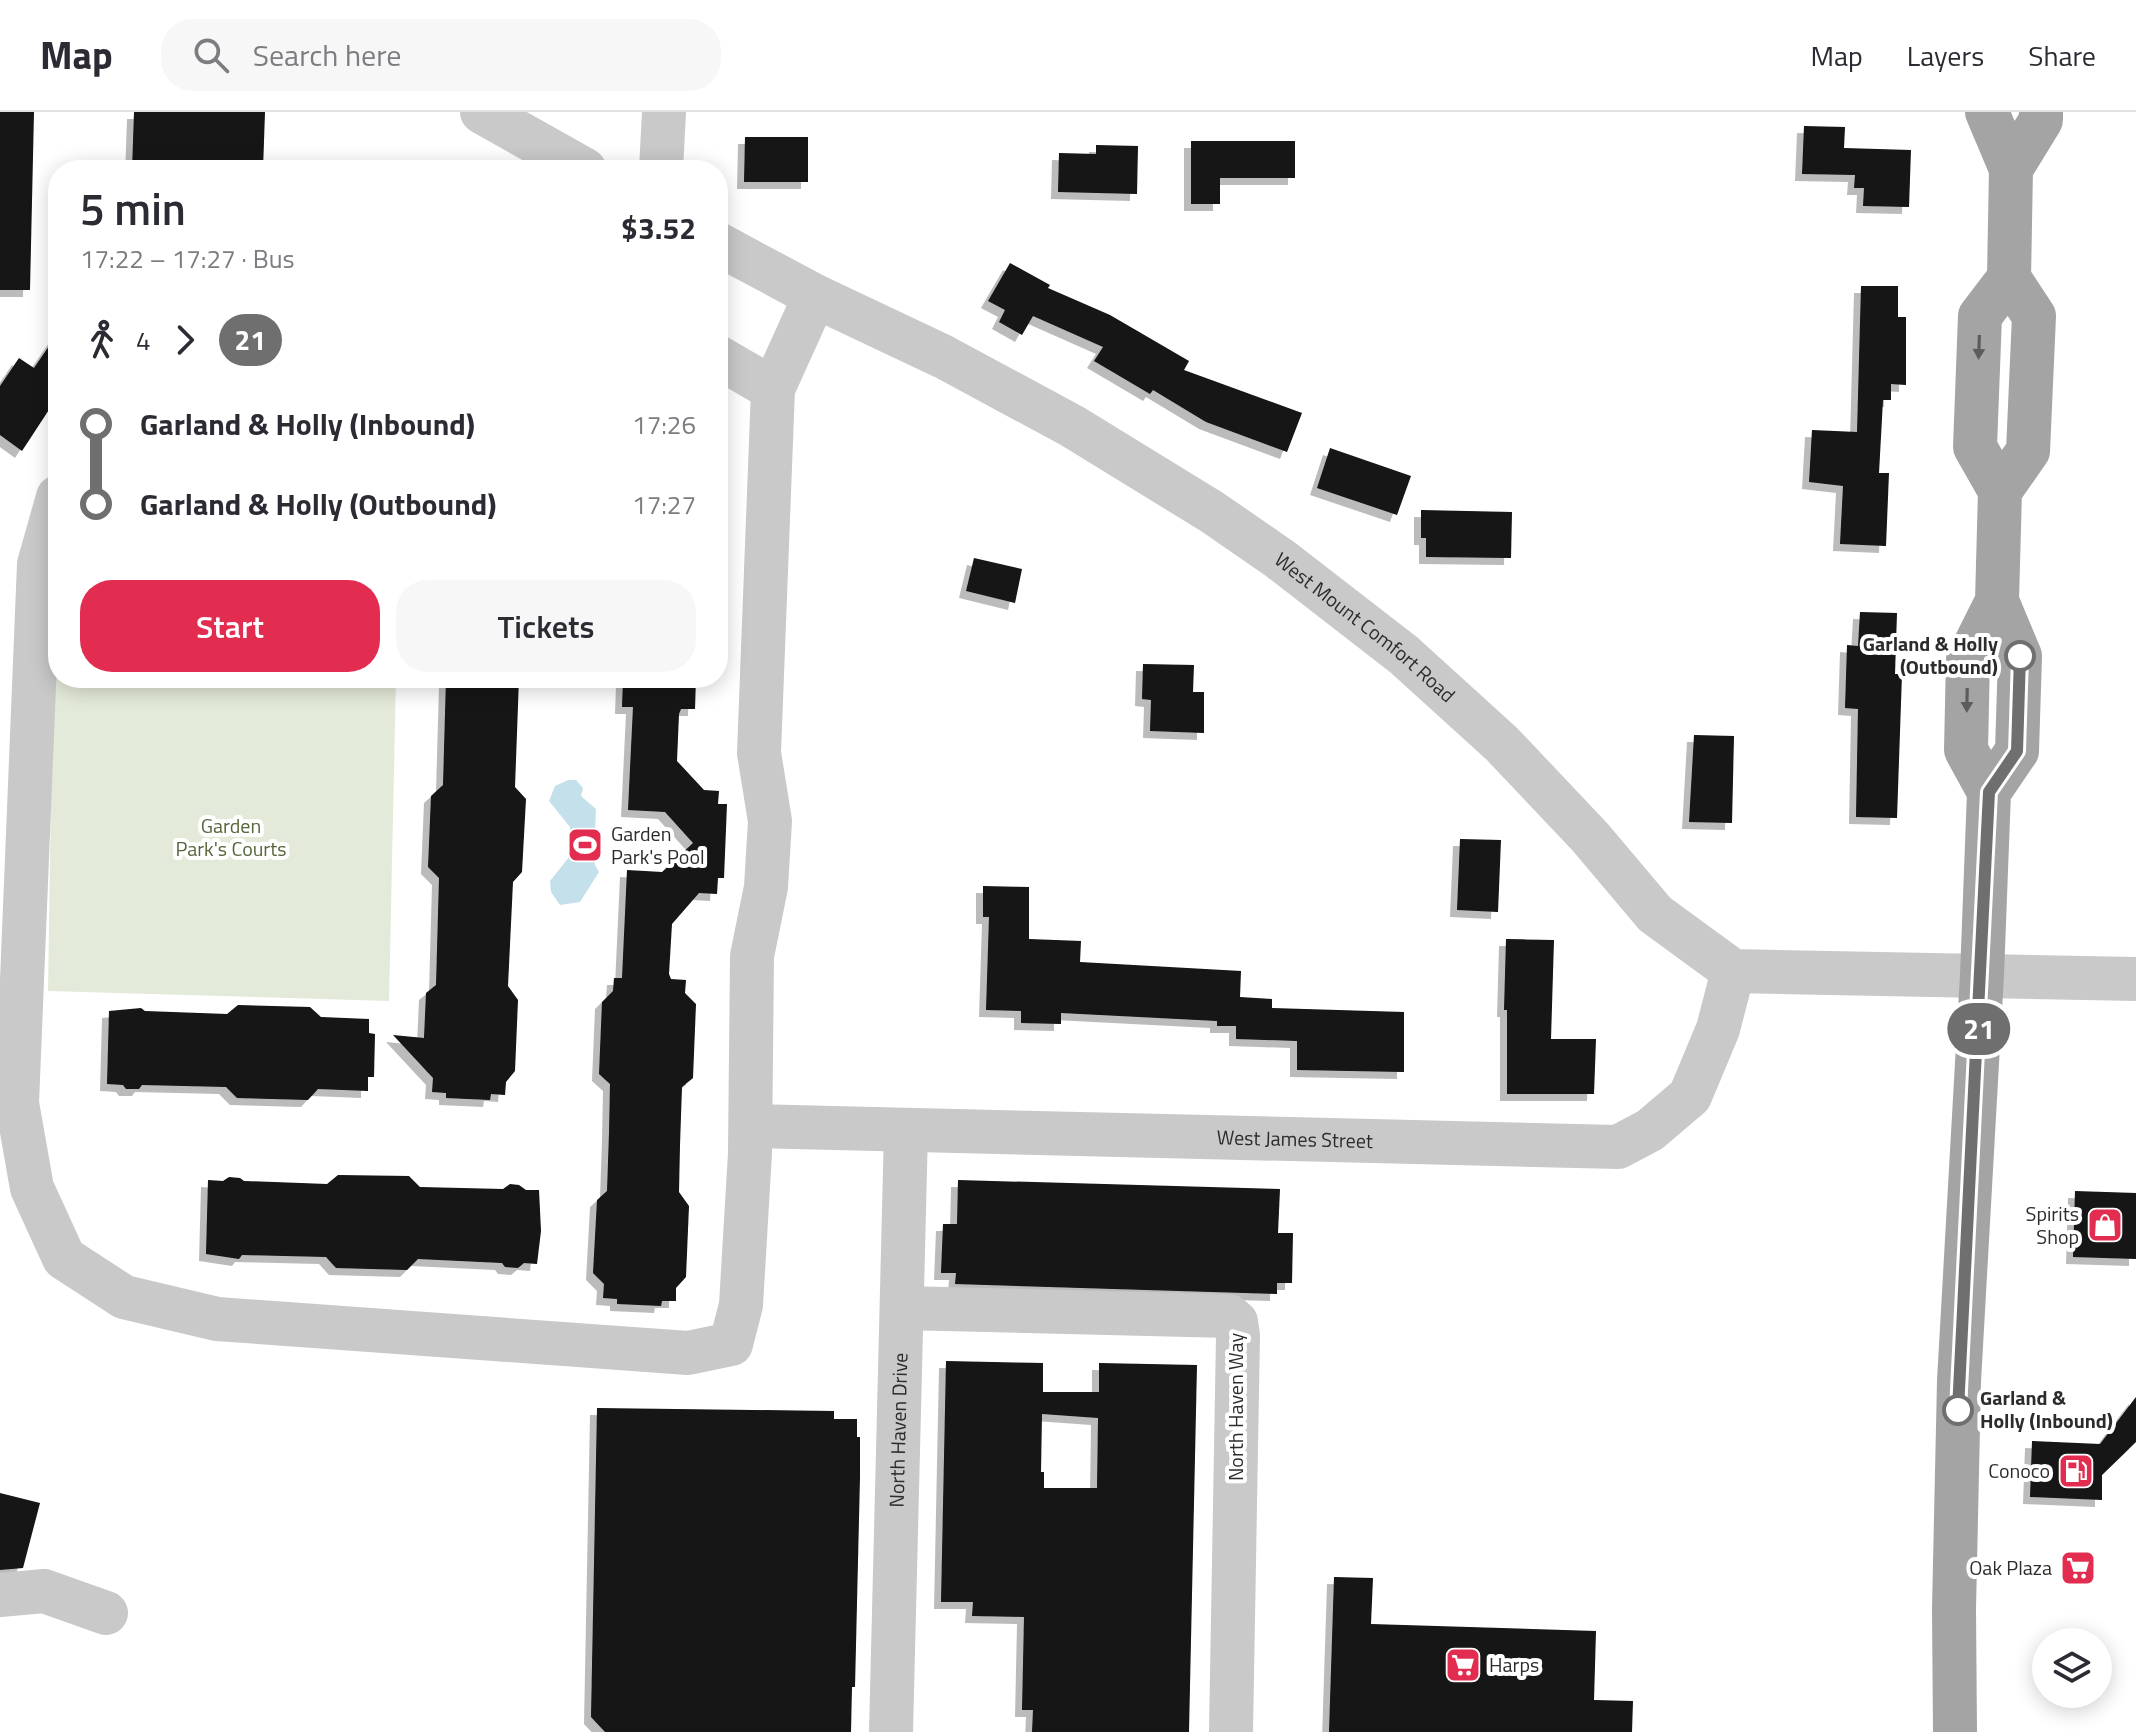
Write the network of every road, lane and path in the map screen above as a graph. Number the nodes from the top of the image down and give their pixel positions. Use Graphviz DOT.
graph roads {
  1 [pos="482,112"];
  2 [pos="664,112"];
  3 [pos="1987,112"];
  4 [pos="2041,112"];
  5 [pos="552,160"];
  6 [pos="662,160"];
  7 [pos="2011,169"];
  8 [pos="728,249"];
  9 [pos="815,296"];
  10 [pos="728,363"];
  11 [pos="773,389"];
  12 [pos="48,532"];
  13 [pos="1733,971"];
  14 [pos="1982,975"];
  15 [pos="2136,979"];
  16 [pos="751,1126"];
  17 [pos="906,1130"];
  18 [pos="902,1308"];
  19 [pos="0,1595"];
  20 [pos="106,1613"];
  21 [pos="891,1732"];
  22 [pos="1231,1732"];
  23 [pos="1955,1732"];
  1 -- 5 [label="street"];
  2 -- 6 [label="street"];
  3 -- 7 [label="main road"];
  4 -- 7 [label="main road"];
  7 -- 14 [label="main road"];
  8 -- 9 [label="street, West Mount Comfort Road"];
  9 -- 11 [label="street"];
  9 -- 13 [label="street, West Mount Comfort Road"];
  10 -- 11 [label="street"];
  11 -- 16 [label="street"];
  12 -- 16 [label="street"];
  13 -- 14 [label="street"];
  13 -- 17 [label="street, West James Street"];
  14 -- 15 [label="street"];
  14 -- 23 [label="main road"];
  16 -- 17 [label="street, West James Street"];
  17 -- 18 [label="street, North Haven Drive"];
  18 -- 21 [label="street, North Haven Drive"];
  18 -- 22 [label="street, North Haven Way"];
  19 -- 20 [label="street"];
}
